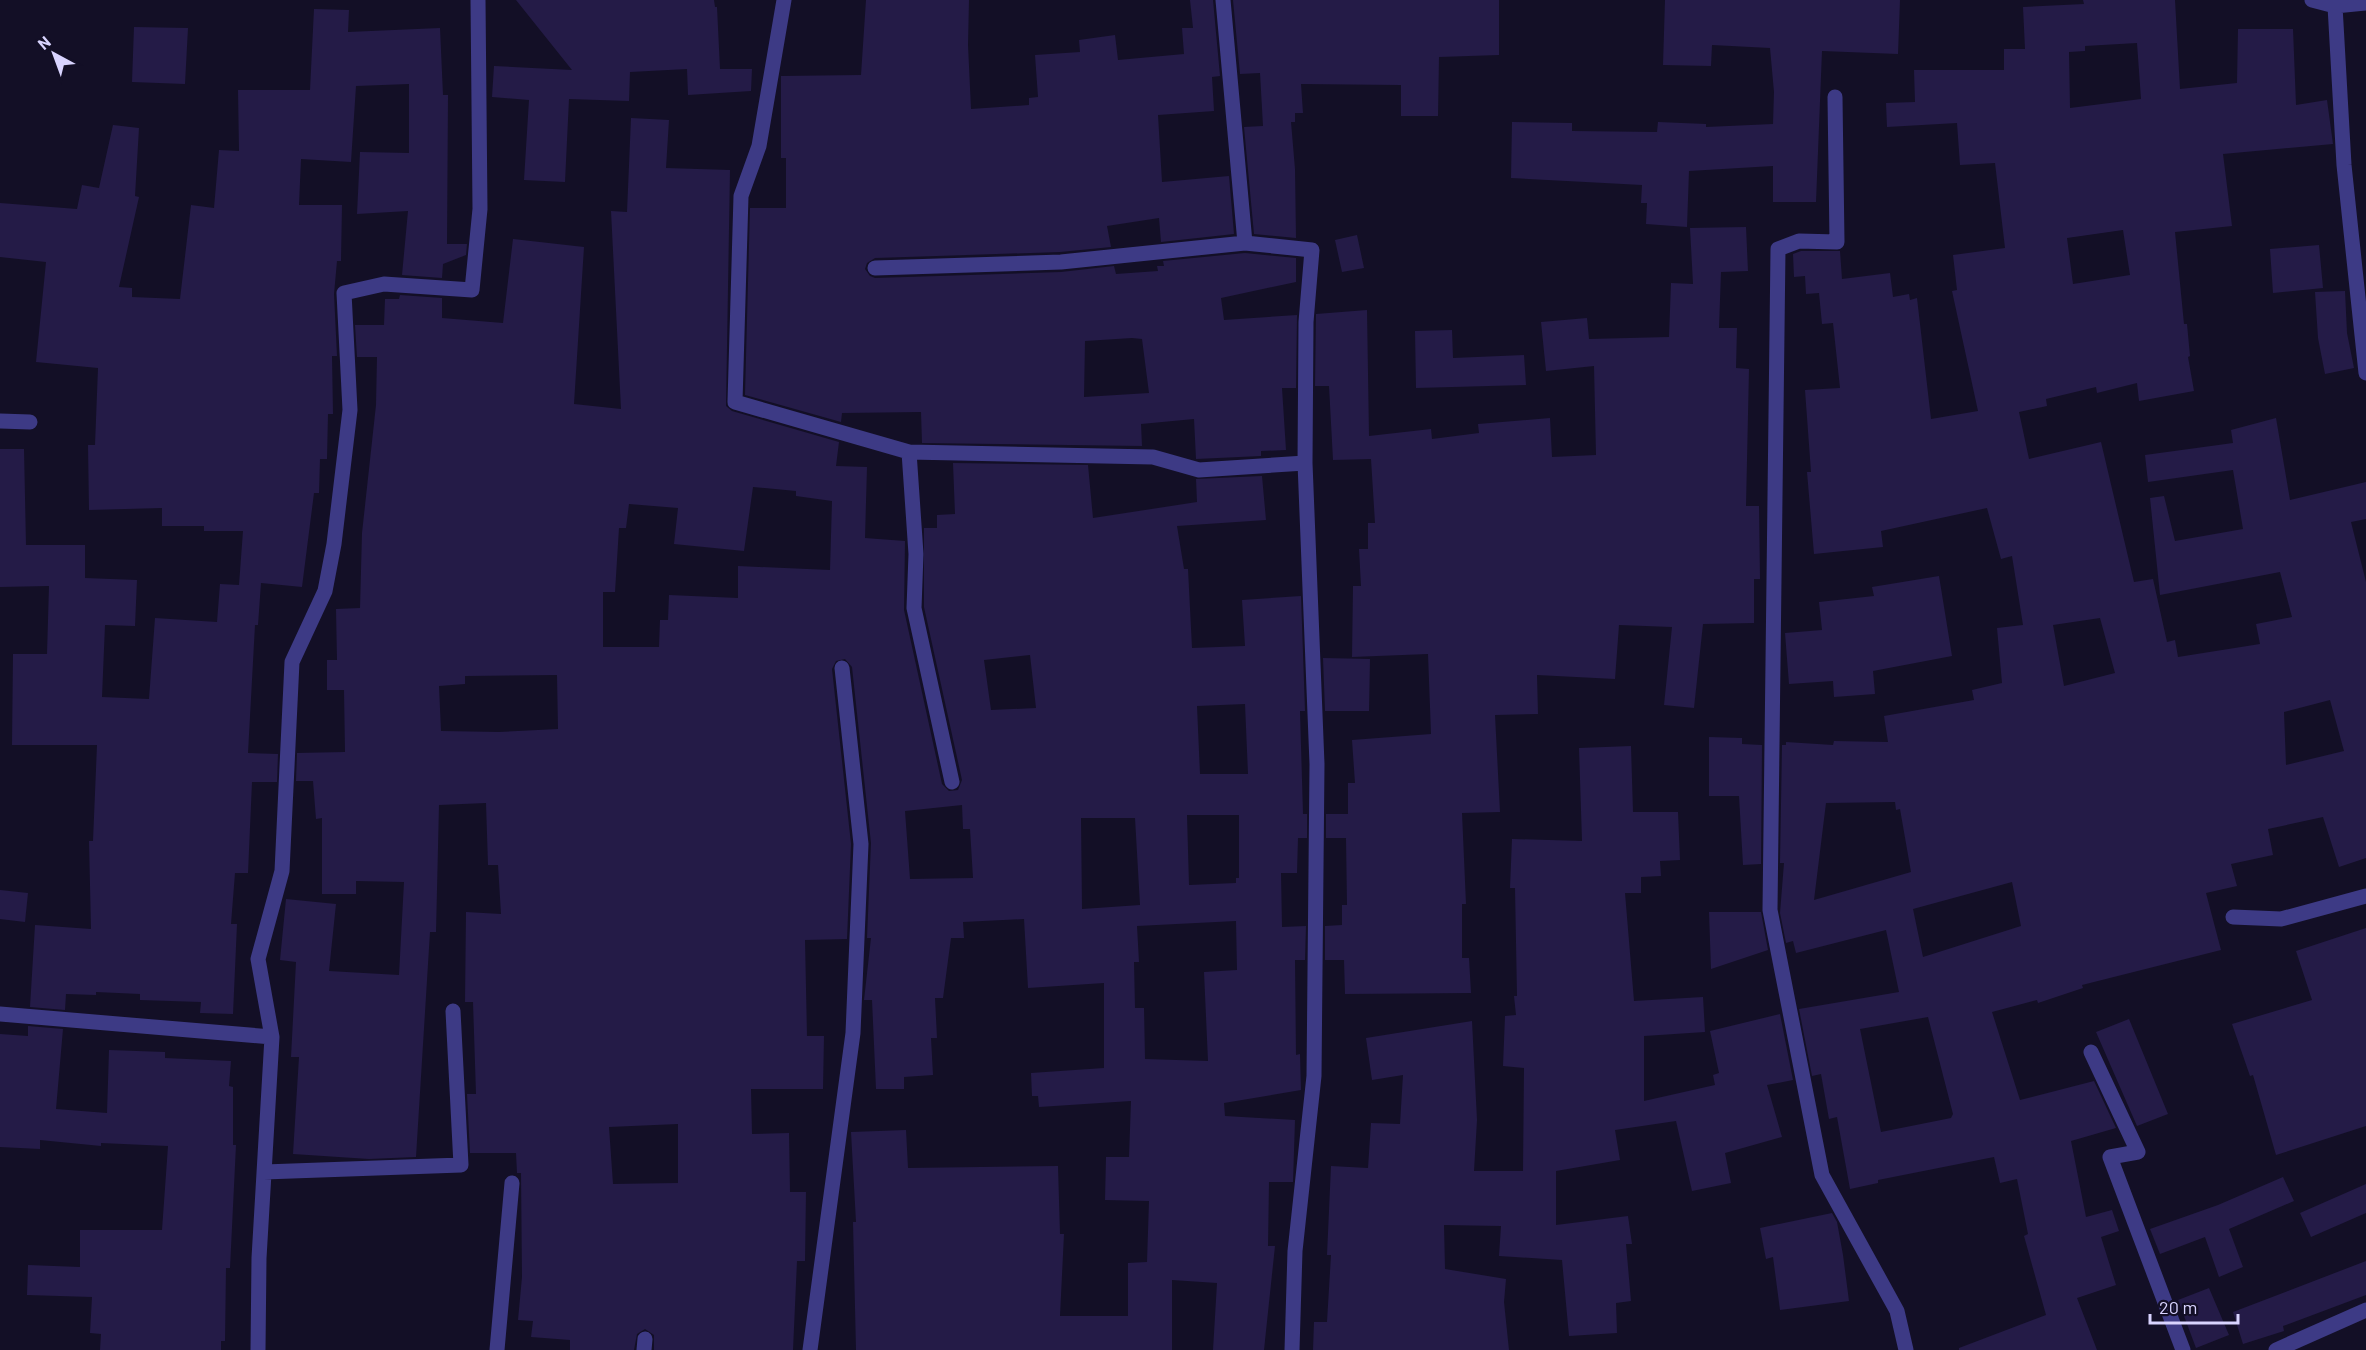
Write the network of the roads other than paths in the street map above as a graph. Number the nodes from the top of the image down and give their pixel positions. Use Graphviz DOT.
graph roads {
  1 [pos="478,0"];
  2 [pos="784,0"];
  3 [pos="1223,0"];
  4 [pos="2312,0"];
  5 [pos="2366,3"];
  6 [pos="2335,6"];
  7 [pos="1835,97"];
  8 [pos="1245,243"];
  9 [pos="875,268"];
  10 [pos="2366,373"];
  11 [pos="0,421"];
  12 [pos="30,422"];
  13 [pos="909,452"];
  14 [pos="1305,463"];
  15 [pos="842,668"];
  16 [pos="952,782"];
  17 [pos="2366,896"];
  18 [pos="2233,917"];
  19 [pos="453,1011"];
  20 [pos="0,1014"];
  21 [pos="273,1037"];
  22 [pos="2091,1052"];
  23 [pos="264,1172"];
  24 [pos="512,1183"];
  25 [pos="2366,1310"];
  26 [pos="2298,1345"];
  27 [pos="258,1350"];
  28 [pos="497,1350"];
  29 [pos="810,1350"];
  30 [pos="1292,1350"];
  31 [pos="1906,1350"];
  32 [pos="2182,1350"];
  33 [pos="2276,1350"];
  1 -- 21 [label="street"];
  2 -- 13 [label="street"];
  3 -- 8 [label="street"];
  4 -- 6 [label="street"];
  5 -- 6 [label="street"];
  6 -- 10 [label="street"];
  7 -- 31 [label="street"];
  8 -- 9 [label="street"];
  8 -- 14 [label="street"];
  11 -- 12 [label="street"];
  13 -- 14 [label="street"];
  13 -- 16 [label="street"];
  14 -- 30 [label="street"];
  15 -- 29 [label="street"];
  17 -- 18 [label="street"];
  19 -- 23 [label="street"];
  20 -- 21 [label="street"];
  21 -- 23 [label="street"];
  22 -- 32 [label="street"];
  23 -- 27 [label="street"];
  24 -- 28 [label="street"];
  25 -- 26 [label="street"];
  26 -- 33 [label="street"];
}
